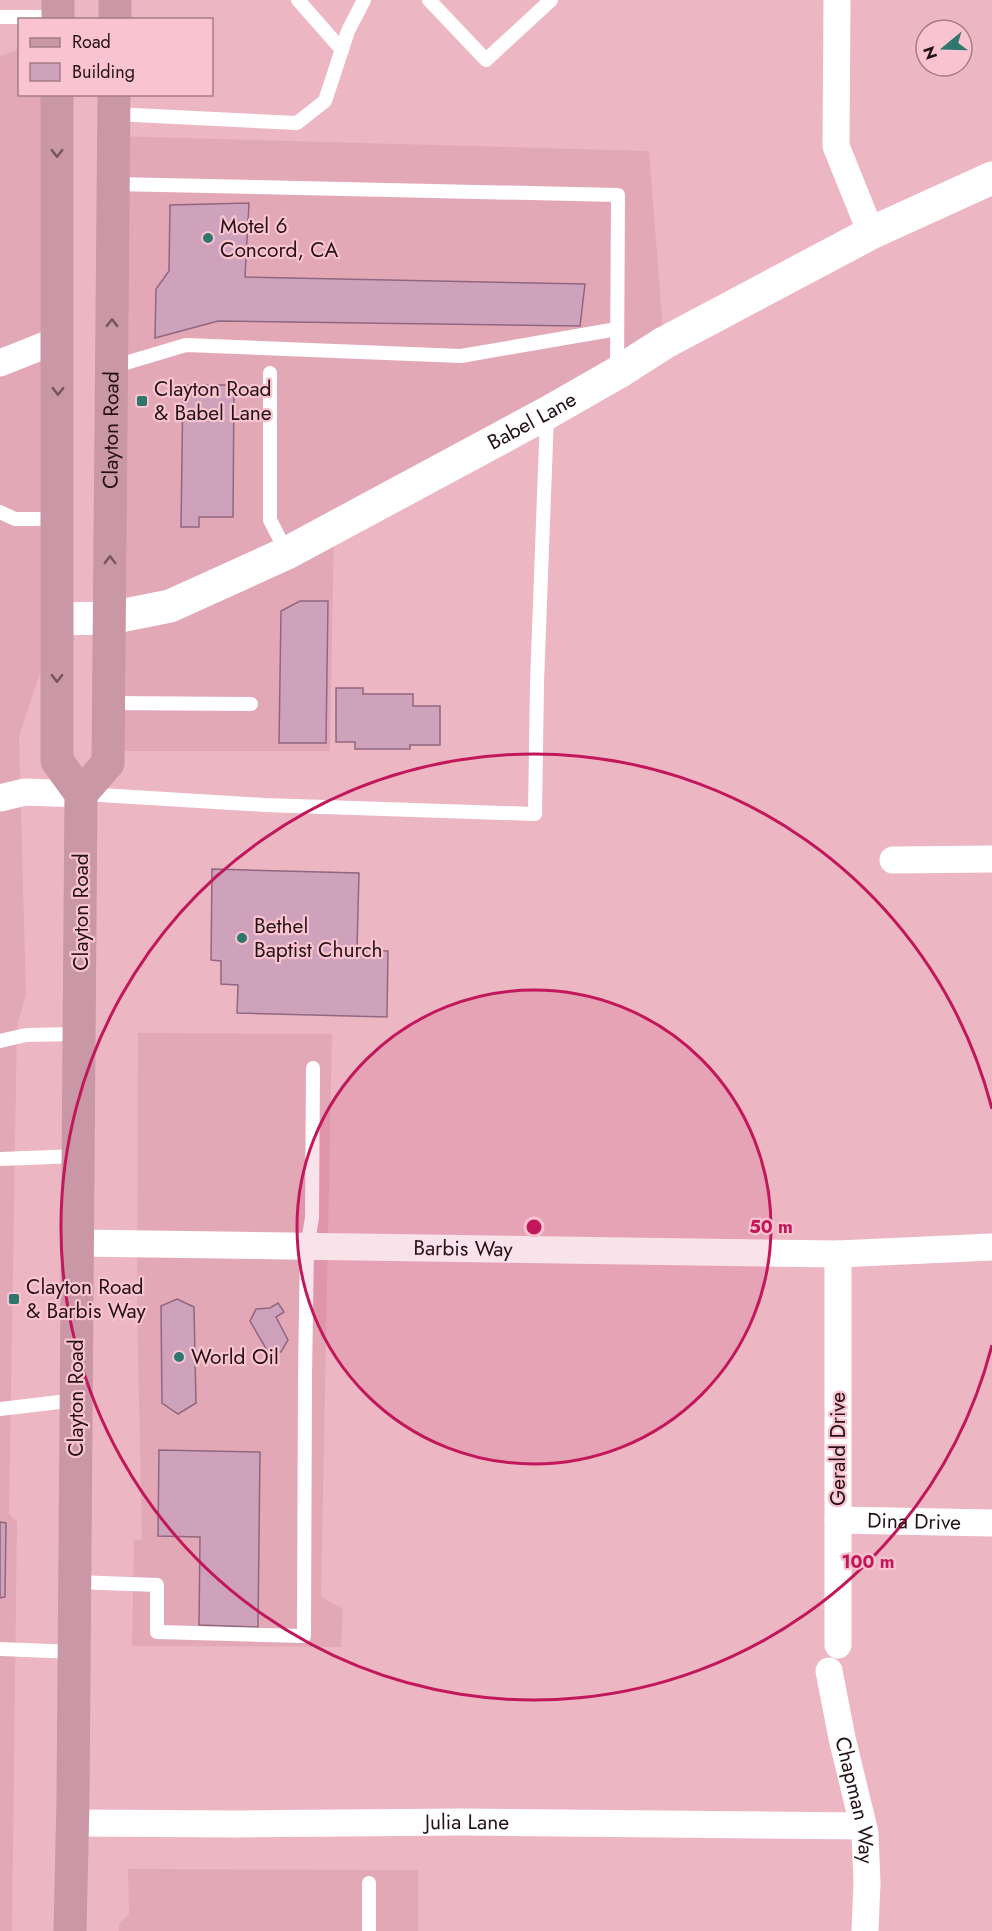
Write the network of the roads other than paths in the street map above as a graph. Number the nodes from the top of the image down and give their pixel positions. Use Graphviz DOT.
graph roads {
  1 [pos="115,0"];
  2 [pos="298,0"];
  3 [pos="364,0"];
  4 [pos="429,0"];
  5 [pos="551,0"];
  6 [pos="837,0"];
  7 [pos="58,12"];
  8 [pos="0,17"];
  9 [pos="115,18"];
  10 [pos="342,50"];
  11 [pos="57,96"];
  12 [pos="114,104"];
  13 [pos="992,178"];
  14 [pos="114,184"];
  15 [pos="871,233"];
  16 [pos="617,329"];
  17 [pos="58,340"];
  18 [pos="0,363"];
  19 [pos="112,367"];
  20 [pos="270,373"];
  21 [pos="617,374"];
  22 [pos="547,413"];
  23 [pos="0,512"];
  24 [pos="58,519"];
  25 [pos="287,553"];
  26 [pos="110,618"];
  27 [pos="58,619"];
  28 [pos="109,703"];
  29 [pos="251,704"];
  30 [pos="81,794"];
  31 [pos="0,798"];
  32 [pos="992,859"];
  33 [pos="893,860"];
  34 [pos="80,1034"];
  35 [pos="0,1041"];
  36 [pos="313,1068"];
  37 [pos="79,1156"];
  38 [pos="0,1159"];
  39 [pos="79,1243"];
  40 [pos="308,1247"];
  41 [pos="992,1247"];
  42 [pos="838,1254"];
  43 [pos="76,1400"];
  44 [pos="0,1409"];
  45 [pos="838,1520"];
  46 [pos="992,1523"];
  47 [pos="75,1582"];
  48 [pos="838,1645"];
  49 [pos="0,1649"];
  50 [pos="75,1652"];
  51 [pos="829,1671"];
  52 [pos="73,1823"];
  53 [pos="863,1826"];
  54 [pos="369,1883"];
  55 [pos="70,1931"];
  56 [pos="369,1931"];
  57 [pos="865,1931"];
  1 -- 9 [label="main road"];
  2 -- 10 [label="lane"];
  3 -- 10 [label="lane"];
  4 -- 5 [label="lane"];
  6 -- 15 [label="street"];
  7 -- 8 [label="lane"];
  10 -- 12 [label="lane"];
  11 -- 17 [label="main road, one-way"];
  12 -- 14 [label="main road, Clayton Road"];
  13 -- 15 [label="street, Babel Lane"];
  14 -- 16 [label="lane"];
  19 -- 14 [label="main road, Clayton Road, one-way"];
  15 -- 21 [label="street, Babel Lane"];
  16 -- 19 [label="lane"];
  16 -- 21 [label="lane"];
  17 -- 18 [label="street"];
  17 -- 24 [label="main road, one-way"];
  26 -- 19 [label="main road, Clayton Road, one-way"];
  20 -- 25 [label="lane"];
  21 -- 22 [label="street, Babel Lane"];
  22 -- 25 [label="street, Babel Lane"];
  22 -- 30 [label="lane"];
  23 -- 24 [label="lane"];
  24 -- 27 [label="main road"];
  25 -- 26 [label="street, Babel Lane"];
  26 -- 27 [label="street, Babel Lane"];
  26 -- 28 [label="main road, Clayton Road"];
  27 -- 30 [label="main road, one-way"];
  28 -- 29 [label="lane"];
  28 -- 30 [label="main road, Clayton Road"];
  30 -- 31 [label="street"];
  30 -- 34 [label="main road, Clayton Road"];
  32 -- 33 [label="street"];
  34 -- 35 [label="lane"];
  34 -- 37 [label="main road, Clayton Road"];
  36 -- 40 [label="lane"];
  37 -- 38 [label="lane"];
  37 -- 39 [label="main road, Clayton Road"];
  39 -- 40 [label="street, Barbis Way"];
  39 -- 43 [label="main road, Clayton Road"];
  40 -- 42 [label="street, Barbis Way"];
  40 -- 47 [label="lane"];
  41 -- 42 [label="street, Barbis Way"];
  42 -- 45 [label="street, Gerald Drive"];
  43 -- 44 [label="lane"];
  43 -- 47 [label="main road, Clayton Road"];
  45 -- 46 [label="street, Dina Drive"];
  45 -- 48 [label="street, Gerald Drive"];
  47 -- 50 [label="main road, Clayton Road"];
  49 -- 50 [label="lane"];
  50 -- 52 [label="main road, Clayton Road"];
  51 -- 53 [label="street, Chapman Way"];
  52 -- 53 [label="street, Julia Lane"];
  52 -- 55 [label="main road, Clayton Road"];
  53 -- 57 [label="street, Chapman Way"];
  54 -- 56 [label="lane"];
}
